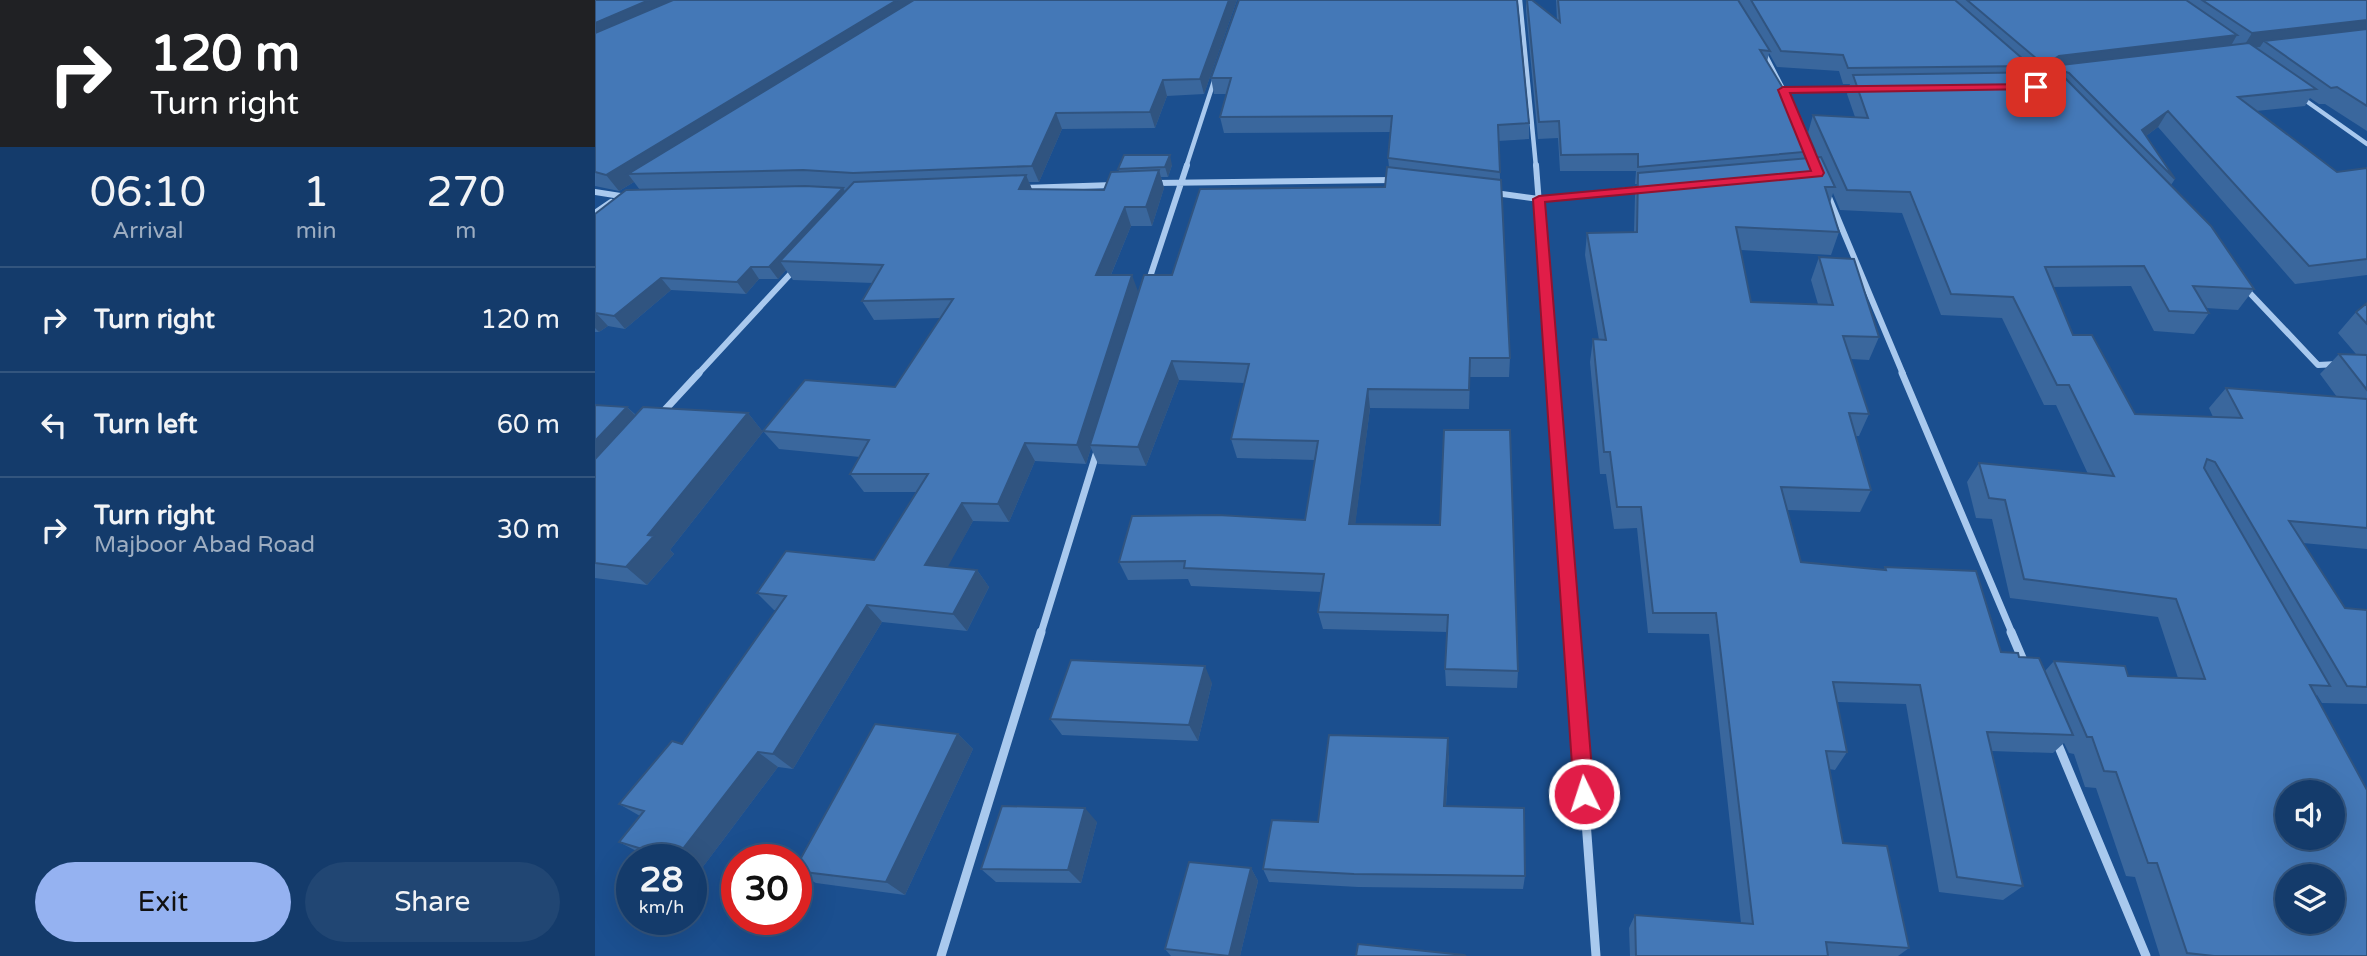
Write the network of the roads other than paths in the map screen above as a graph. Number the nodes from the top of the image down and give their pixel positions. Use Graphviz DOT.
graph roads {
  1 [pos="1520,0"];
  2 [pos="1758,41"];
  3 [pos="1220,65"];
  4 [pos="1863,89"];
  5 [pos="1783,90"];
  6 [pos="2299,96"];
  7 [pos="1788,102"];
  8 [pos="2367,144"];
  9 [pos="1397,180"];
  10 [pos="1822,181"];
  11 [pos="1179,182"];
  12 [pos="1152,183"];
  13 [pos="1124,184"];
  14 [pos="1014,189"];
  15 [pos="1645,189"];
  16 [pos="595,192"];
  17 [pos="1487,192"];
  18 [pos="633,193"];
  19 [pos="620,197"];
  20 [pos="1539,199"];
  21 [pos="595,213"];
  22 [pos="797,266"];
  23 [pos="2241,284"];
  24 [pos="1147,289"];
  25 [pos="2343,364"];
  26 [pos="657,419"];
  27 [pos="1101,436"];
  28 [pos="2029,676"];
  29 [pos="2051,727"];
  30 [pos="941,956"];
  31 [pos="1596,956"];
  32 [pos="2146,956"];
  1 -- 20 [label="street"];
  2 -- 5 [label="street"];
  3 -- 11 [label="street"];
  4 -- 5 [label="street"];
  5 -- 7 [label="street"];
  6 -- 8 [label="street"];
  9 -- 11 [label="street"];
  10 -- 28 [label="street"];
  11 -- 12 [label="street"];
  11 -- 24 [label="street"];
  13 -- 14 [label="street"];
  15 -- 20 [label="street"];
  16 -- 19 [label="street"];
  17 -- 20 [label="street"];
  18 -- 19 [label="street"];
  19 -- 21 [label="street"];
  20 -- 31 [label="street"];
  22 -- 26 [label="street"];
  23 -- 25 [label="street"];
  27 -- 30 [label="street"];
  29 -- 32 [label="street"];
}
